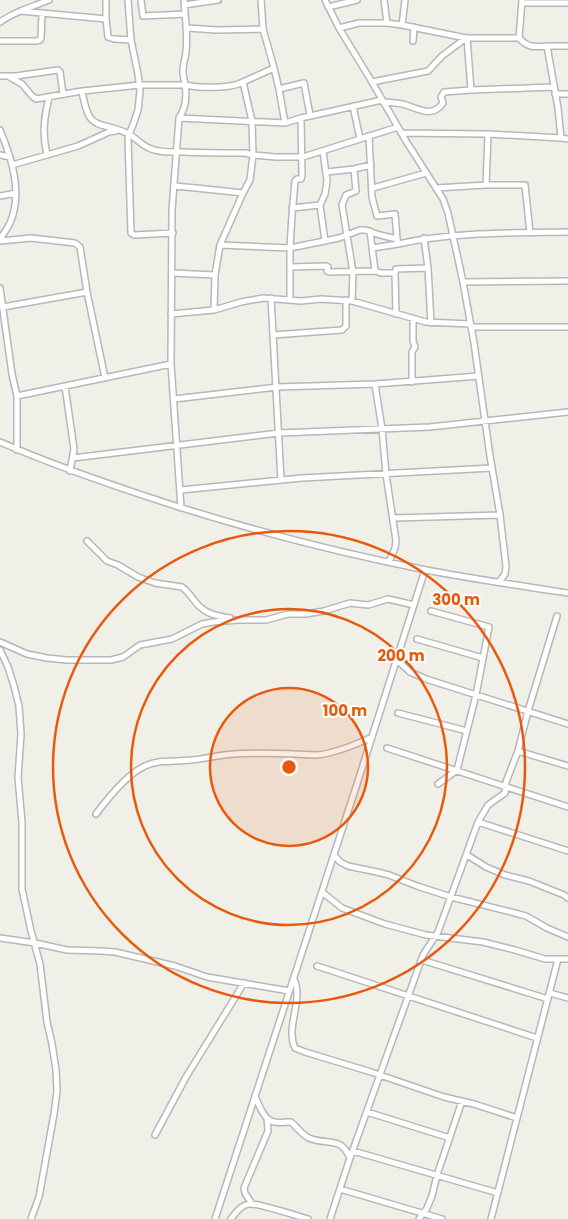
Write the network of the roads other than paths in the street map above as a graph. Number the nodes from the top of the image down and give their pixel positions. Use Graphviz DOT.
graph roads {
  1 [pos="49,0"];
  2 [pos="106,0"];
  3 [pos="128,0"];
  4 [pos="141,0"];
  5 [pos="218,0"];
  6 [pos="261,0"];
  7 [pos="325,0"];
  8 [pos="357,0"];
  9 [pos="384,0"];
  10 [pos="405,0"];
  11 [pos="184,2"];
  12 [pos="522,2"];
  13 [pos="568,3"];
  14 [pos="328,7"];
  15 [pos="20,11"];
  16 [pos="42,12"];
  17 [pos="185,14"];
  18 [pos="106,19"];
  19 [pos="0,22"];
  20 [pos="387,23"];
  21 [pos="402,24"];
  22 [pos="414,27"];
  23 [pos="187,28"];
  24 [pos="339,28"];
  25 [pos="263,29"];
  26 [pos="466,38"];
  27 [pos="519,38"];
  28 [pos="131,40"];
  29 [pos="0,41"];
  30 [pos="414,41"];
  31 [pos="547,46"];
  32 [pos="568,46"];
  33 [pos="274,68"];
  34 [pos="0,76"];
  35 [pos="8,76"];
  36 [pos="243,82"];
  37 [pos="372,82"];
  38 [pos="140,85"];
  39 [pos="185,85"];
  40 [pos="554,87"];
  41 [pos="279,88"];
  42 [pos="471,90"];
  43 [pos="82,91"];
  44 [pos="63,94"];
  45 [pos="555,94"];
  46 [pos="568,94"];
  47 [pos="49,96"];
  48 [pos="383,101"];
  49 [pos="353,106"];
  50 [pos="310,115"];
  51 [pos="179,118"];
  52 [pos="301,118"];
  53 [pos="252,121"];
  54 [pos="285,123"];
  55 [pos="398,127"];
  56 [pos="0,130"];
  57 [pos="119,130"];
  58 [pos="401,133"];
  59 [pos="129,134"];
  60 [pos="488,134"];
  61 [pos="369,136"];
  62 [pos="561,138"];
  63 [pos="360,139"];
  64 [pos="568,139"];
  65 [pos="176,152"];
  66 [pos="322,152"];
  67 [pos="0,154"];
  68 [pos="47,155"];
  69 [pos="253,155"];
  70 [pos="10,157"];
  71 [pos="303,157"];
  72 [pos="371,165"];
  73 [pos="12,166"];
  74 [pos="354,169"];
  75 [pos="327,172"];
  76 [pos="426,173"];
  77 [pos="486,185"];
  78 [pos="174,186"];
  79 [pos="372,188"];
  80 [pos="436,188"];
  81 [pos="16,193"];
  82 [pos="243,193"];
  83 [pos="0,196"];
  84 [pos="320,205"];
  85 [pos="292,208"];
  86 [pos="370,232"];
  87 [pos="568,232"];
  88 [pos="530,233"];
  89 [pos="173,234"];
  90 [pos="347,234"];
  91 [pos="452,236"];
  92 [pos="424,238"];
  93 [pos="0,240"];
  94 [pos="325,241"];
  95 [pos="397,241"];
  96 [pos="220,245"];
  97 [pos="290,248"];
  98 [pos="372,248"];
  99 [pos="290,266"];
  100 [pos="428,268"];
  101 [pos="374,271"];
  102 [pos="354,272"];
  103 [pos="172,273"];
  104 [pos="395,273"];
  105 [pos="216,275"];
  106 [pos="568,281"];
  107 [pos="463,282"];
  108 [pos="0,288"];
  109 [pos="87,292"];
  110 [pos="271,298"];
  111 [pos="290,299"];
  112 [pos="349,301"];
  113 [pos="2,307"];
  114 [pos="214,310"];
  115 [pos="171,314"];
  116 [pos="396,314"];
  117 [pos="413,319"];
  118 [pos="431,323"];
  119 [pos="470,326"];
  120 [pos="568,327"];
  121 [pos="273,335"];
  122 [pos="171,364"];
  123 [pos="479,376"];
  124 [pos="105,378"];
  125 [pos="412,382"];
  126 [pos="375,384"];
  127 [pos="66,386"];
  128 [pos="277,387"];
  129 [pos="17,396"];
  130 [pos="174,399"];
  131 [pos="568,412"];
  132 [pos="485,421"];
  133 [pos="382,429"];
  134 [pos="279,433"];
  135 [pos="0,442"];
  136 [pos="177,446"];
  137 [pos="17,450"];
  138 [pos="73,458"];
  139 [pos="492,468"];
  140 [pos="70,471"];
  141 [pos="386,474"];
  142 [pos="282,480"];
  143 [pos="181,490"];
  144 [pos="181,508"];
  145 [pos="500,515"];
  146 [pos="394,518"];
  147 [pos="87,541"];
  148 [pos="389,562"];
  149 [pos="425,570"];
  150 [pos="499,582"];
  151 [pos="568,593"];
  152 [pos="414,605"];
  153 [pos="431,611"];
  154 [pos="557,616"];
  155 [pos="238,620"];
  156 [pos="416,639"];
  157 [pos="0,642"];
  158 [pos="0,650"];
  159 [pos="483,658"];
  160 [pos="397,660"];
  161 [pos="476,695"];
  162 [pos="528,711"];
  163 [pos="398,713"];
  164 [pos="568,724"];
  165 [pos="467,731"];
  166 [pos="372,737"];
  167 [pos="387,748"];
  168 [pos="518,752"];
  169 [pos="568,766"];
  170 [pos="456,771"];
  171 [pos="438,784"];
  172 [pos="506,787"];
  173 [pos="568,807"];
  174 [pos="96,814"];
  175 [pos="478,822"];
  176 [pos="568,851"];
  177 [pos="334,855"];
  178 [pos="467,855"];
  179 [pos="322,892"];
  180 [pos="451,897"];
  181 [pos="568,898"];
  182 [pos="436,936"];
  183 [pos="568,937"];
  184 [pos="0,938"];
  185 [pos="35,944"];
  186 [pos="558,959"];
  187 [pos="568,959"];
  188 [pos="422,960"];
  189 [pos="317,966"];
  190 [pos="293,978"];
  191 [pos="244,983"];
  192 [pos="290,991"];
  193 [pos="550,993"];
  194 [pos="409,996"];
  195 [pos="568,998"];
  196 [pos="548,999"];
  197 [pos="538,1038"];
  198 [pos="381,1076"];
  199 [pos="255,1096"];
  200 [pos="462,1101"];
  201 [pos="367,1112"];
  202 [pos="267,1118"];
  203 [pos="517,1118"];
  204 [pos="155,1135"];
  205 [pos="450,1138"];
  206 [pos="353,1151"];
  207 [pos="350,1158"];
  208 [pos="437,1175"];
  209 [pos="340,1189"];
  210 [pos="498,1193"];
  211 [pos="252,1204"];
  212 [pos="423,1213"];
  213 [pos="31,1219"];
  214 [pos="215,1219"];
  215 [pos="231,1219"];
  216 [pos="308,1219"];
  217 [pos="330,1219"];
  218 [pos="419,1219"];
  219 [pos="442,1219"];
  220 [pos="491,1219"];
  1 -- 15 [label="street"];
  2 -- 18 [label="street"];
  3 -- 28 [label="street"];
  4 -- 17 [label="street"];
  5 -- 11 [label="street"];
  6 -- 25 [label="street"];
  7 -- 14 [label="street"];
  8 -- 14 [label="street"];
  9 -- 20 [label="street"];
  10 -- 21 [label="street"];
  11 -- 17 [label="street"];
  12 -- 13 [label="street"];
  12 -- 27 [label="street"];
  14 -- 24 [label="street"];
  15 -- 16 [label="street"];
  15 -- 19 [label="street"];
  16 -- 18 [label="street"];
  16 -- 29 [label="street"];
  17 -- 23 [label="street"];
  18 -- 28 [label="street"];
  20 -- 21 [label="street"];
  20 -- 24 [label="street"];
  21 -- 22 [label="street"];
  22 -- 26 [label="street"];
  22 -- 30 [label="street"];
  23 -- 25 [label="street"];
  23 -- 39 [label="street"];
  24 -- 37 [label="street"];
  25 -- 33 [label="street"];
  26 -- 27 [label="street"];
  26 -- 37 [label="street"];
  26 -- 42 [label="street"];
  27 -- 31 [label="street"];
  28 -- 38 [label="street"];
  31 -- 32 [label="street"];
  31 -- 40 [label="street"];
  33 -- 36 [label="street"];
  33 -- 41 [label="street"];
  34 -- 35 [label="street"];
  35 -- 44 [label="street"];
  35 -- 47 [label="street"];
  36 -- 39 [label="street"];
  36 -- 53 [label="street"];
  37 -- 48 [label="street"];
  38 -- 39 [label="street"];
  38 -- 43 [label="street"];
  38 -- 59 [label="street"];
  39 -- 51 [label="street"];
  40 -- 42 [label="street"];
  40 -- 45 [label="street"];
  41 -- 50 [label="street"];
  41 -- 54 [label="street"];
  42 -- 48 [label="street"];
  43 -- 44 [label="street"];
  43 -- 57 [label="street"];
  44 -- 47 [label="street"];
  45 -- 46 [label="street"];
  45 -- 62 [label="street"];
  47 -- 68 [label="street"];
  48 -- 49 [label="street"];
  48 -- 55 [label="street"];
  49 -- 50 [label="street"];
  49 -- 63 [label="street"];
  50 -- 52 [label="street"];
  51 -- 53 [label="street"];
  51 -- 65 [label="street"];
  52 -- 54 [label="street"];
  52 -- 71 [label="street"];
  53 -- 54 [label="street"];
  53 -- 69 [label="street"];
  55 -- 58 [label="street"];
  55 -- 61 [label="street"];
  56 -- 70 [label="street"];
  57 -- 59 [label="street"];
  57 -- 68 [label="street"];
  58 -- 60 [label="street"];
  58 -- 76 [label="street"];
  59 -- 65 [label="street"];
  59 -- 89 [label="street"];
  60 -- 62 [label="street"];
  60 -- 77 [label="street"];
  61 -- 63 [label="street"];
  61 -- 72 [label="street"];
  62 -- 64 [label="street"];
  63 -- 66 [label="street"];
  65 -- 69 [label="street"];
  65 -- 78 [label="street"];
  66 -- 71 [label="street"];
  66 -- 75 [label="street"];
  67 -- 70 [label="street"];
  68 -- 73 [label="street"];
  69 -- 71 [label="street"];
  69 -- 82 [label="street"];
  70 -- 73 [label="street"];
  71 -- 85 [label="street"];
  72 -- 74 [label="street"];
  72 -- 79 [label="street"];
  73 -- 81 [label="street"];
  74 -- 75 [label="street"];
  74 -- 90 [label="street"];
  75 -- 84 [label="street"];
  76 -- 79 [label="street"];
  76 -- 80 [label="street"];
  77 -- 80 [label="street"];
  77 -- 88 [label="street"];
  78 -- 82 [label="street"];
  78 -- 89 [label="street"];
  79 -- 95 [label="street"];
  80 -- 91 [label="street"];
  81 -- 83 [label="street"];
  81 -- 93 [label="street"];
  82 -- 96 [label="street"];
  84 -- 85 [label="street"];
  84 -- 94 [label="street"];
  85 -- 97 [label="street"];
  86 -- 90 [label="street"];
  86 -- 95 [label="street"];
  86 -- 98 [label="street"];
  87 -- 88 [label="street"];
  88 -- 91 [label="street"];
  89 -- 103 [label="street"];
  90 -- 94 [label="street"];
  90 -- 102 [label="street"];
  91 -- 92 [label="street"];
  91 -- 107 [label="street"];
  92 -- 95 [label="street"];
  92 -- 100 [label="street"];
  93 -- 109 [label="street"];
  94 -- 97 [label="street"];
  95 -- 98 [label="street"];
  96 -- 97 [label="street"];
  96 -- 105 [label="street"];
  97 -- 99 [label="street"];
  98 -- 101 [label="street"];
  99 -- 102 [label="street"];
  99 -- 111 [label="street"];
  100 -- 104 [label="street"];
  100 -- 118 [label="street"];
  101 -- 102 [label="street"];
  101 -- 104 [label="street"];
  102 -- 112 [label="street"];
  103 -- 105 [label="street"];
  103 -- 115 [label="street"];
  104 -- 116 [label="street"];
  105 -- 114 [label="street"];
  106 -- 107 [label="street"];
  107 -- 119 [label="street"];
  108 -- 113 [label="street"];
  109 -- 113 [label="street"];
  109 -- 124 [label="street"];
  110 -- 111 [label="street"];
  110 -- 114 [label="street"];
  110 -- 121 [label="street"];
  111 -- 112 [label="street"];
  112 -- 116 [label="street"];
  112 -- 121 [label="street"];
  113 -- 129 [label="street"];
  114 -- 115 [label="street"];
  115 -- 122 [label="street"];
  116 -- 117 [label="street"];
  117 -- 118 [label="street"];
  117 -- 125 [label="street"];
  118 -- 119 [label="street"];
  119 -- 120 [label="street"];
  119 -- 123 [label="street"];
  121 -- 128 [label="street"];
  122 -- 124 [label="street"];
  122 -- 130 [label="street"];
  123 -- 125 [label="street"];
  123 -- 132 [label="street"];
  124 -- 127 [label="street"];
  125 -- 126 [label="street"];
  126 -- 128 [label="street"];
  126 -- 133 [label="street"];
  127 -- 129 [label="street"];
  127 -- 138 [label="street"];
  128 -- 130 [label="street"];
  128 -- 134 [label="street"];
  129 -- 137 [label="street"];
  130 -- 136 [label="street"];
  131 -- 132 [label="street"];
  132 -- 133 [label="street"];
  132 -- 139 [label="street"];
  133 -- 134 [label="street"];
  133 -- 141 [label="street"];
  134 -- 136 [label="street"];
  134 -- 142 [label="street"];
  135 -- 137 [label="street"];
  136 -- 138 [label="street"];
  136 -- 143 [label="street"];
  137 -- 140 [label="street"];
  138 -- 140 [label="street"];
  139 -- 141 [label="street"];
  139 -- 145 [label="street"];
  140 -- 144 [label="street"];
  141 -- 142 [label="street"];
  141 -- 146 [label="street"];
  142 -- 143 [label="street"];
  143 -- 144 [label="street"];
  144 -- 148 [label="street"];
  145 -- 146 [label="street"];
  145 -- 150 [label="street"];
  146 -- 148 [label="street"];
  147 -- 155 [label="street"];
  148 -- 149 [label="street"];
  149 -- 150 [label="street"];
  149 -- 152 [label="street"];
  150 -- 151 [label="street"];
  152 -- 155 [label="street"];
  152 -- 160 [label="street"];
  153 -- 159 [label="street"];
  154 -- 162 [label="street"];
  155 -- 157 [label="street"];
  156 -- 159 [label="street"];
  158 -- 185 [label="street"];
  159 -- 161 [label="street"];
  160 -- 161 [label="street"];
  160 -- 166 [label="street"];
  161 -- 162 [label="street"];
  161 -- 165 [label="street"];
  162 -- 164 [label="street"];
  162 -- 168 [label="street"];
  163 -- 165 [label="street"];
  165 -- 170 [label="street"];
  166 -- 174 [label="street"];
  166 -- 177 [label="street"];
  167 -- 170 [label="street"];
  168 -- 169 [label="street"];
  168 -- 172 [label="street"];
  170 -- 171 [label="street"];
  170 -- 172 [label="street"];
  172 -- 173 [label="street"];
  172 -- 175 [label="street"];
  175 -- 176 [label="street"];
  175 -- 178 [label="street"];
  177 -- 179 [label="street"];
  177 -- 180 [label="street"];
  178 -- 180 [label="street"];
  178 -- 181 [label="street"];
  179 -- 182 [label="street"];
  179 -- 190 [label="street"];
  180 -- 182 [label="street"];
  180 -- 183 [label="street"];
  182 -- 186 [label="street"];
  182 -- 188 [label="street"];
  184 -- 185 [label="street"];
  185 -- 191 [label="street"];
  185 -- 213 [label="street"];
  186 -- 187 [label="street"];
  186 -- 193 [label="street"];
  188 -- 194 [label="street"];
  188 -- 196 [label="street"];
  189 -- 194 [label="street"];
  190 -- 192 [label="street"];
  190 -- 198 [label="street"];
  191 -- 192 [label="street"];
  191 -- 204 [label="street"];
  192 -- 199 [label="street"];
  193 -- 195 [label="street"];
  193 -- 196 [label="street"];
  194 -- 197 [label="street"];
  194 -- 198 [label="street"];
  196 -- 197 [label="street"];
  197 -- 203 [label="street"];
  198 -- 200 [label="street"];
  198 -- 201 [label="street"];
  199 -- 202 [label="street"];
  199 -- 214 [label="street"];
  200 -- 203 [label="street"];
  200 -- 205 [label="street"];
  201 -- 205 [label="street"];
  201 -- 206 [label="street"];
  202 -- 207 [label="street"];
  202 -- 211 [label="street"];
  203 -- 210 [label="street"];
  205 -- 208 [label="street"];
  206 -- 207 [label="street"];
  206 -- 208 [label="street"];
  207 -- 209 [label="street"];
  208 -- 210 [label="street"];
  208 -- 212 [label="street"];
  209 -- 212 [label="street"];
  209 -- 217 [label="street"];
  210 -- 220 [label="street"];
  211 -- 215 [label="street"];
  211 -- 216 [label="street"];
  212 -- 218 [label="street"];
  212 -- 219 [label="street"];
}
